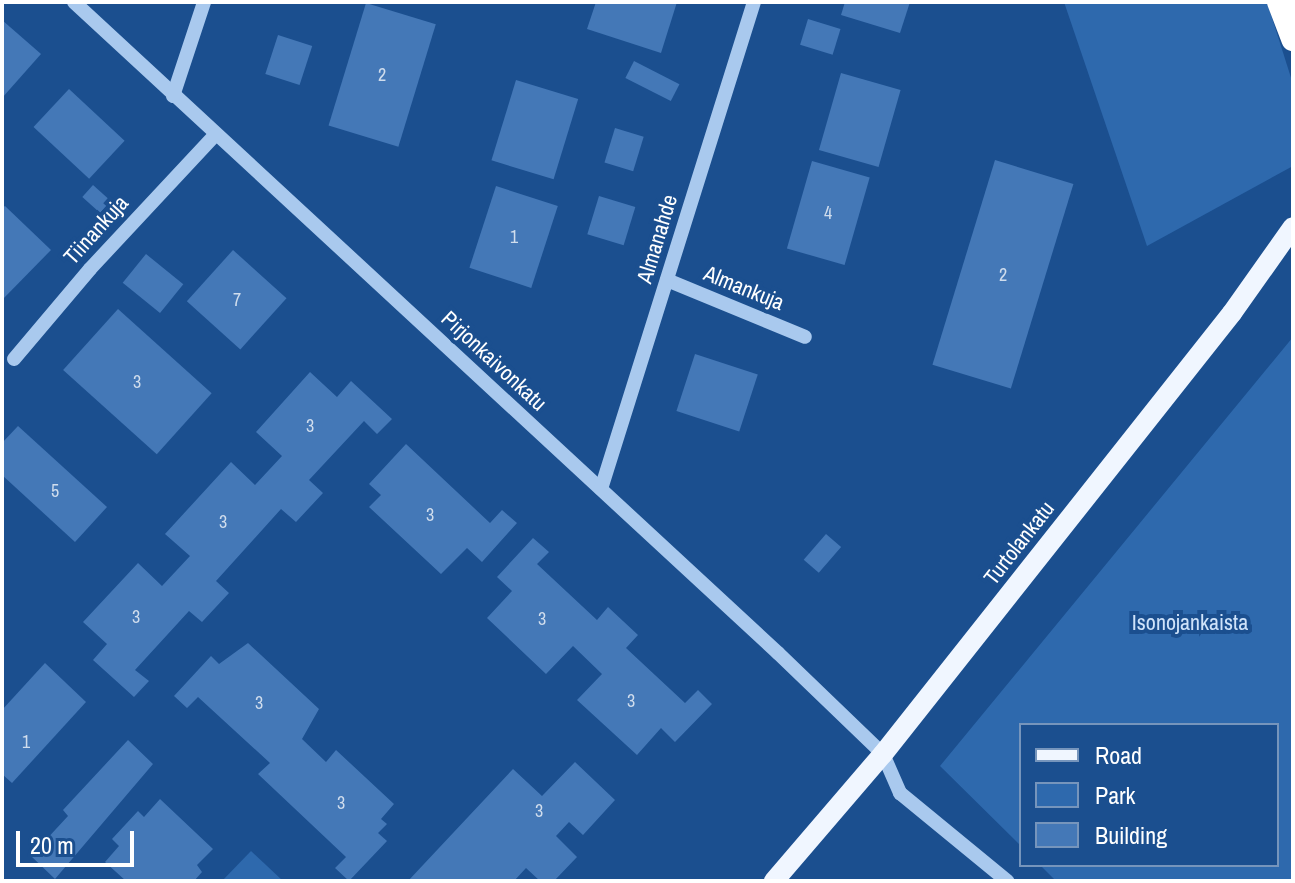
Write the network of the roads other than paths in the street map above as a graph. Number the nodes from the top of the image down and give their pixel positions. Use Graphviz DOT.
graph roads {
  1 [pos="74,2"];
  2 [pos="204,2"];
  3 [pos="754,2"];
  4 [pos="1279,2"];
  5 [pos="1293,39"];
  6 [pos="173,96"];
  7 [pos="215,135"];
  8 [pos="1293,227"];
  9 [pos="667,280"];
  10 [pos="805,337"];
  11 [pos="14,359"];
  12 [pos="601,489"];
  13 [pos="883,754"];
  14 [pos="774,881"];
  15 [pos="1007,881"];
  1 -- 6 [label="street, Pirjonkaivonkatu"];
  2 -- 6 [label="street"];
  3 -- 9 [label="street, Almanahde"];
  4 -- 5 [label="highway"];
  6 -- 7 [label="street, Pirjonkaivonkatu"];
  7 -- 11 [label="street, Tiinankuja"];
  7 -- 12 [label="street, Pirjonkaivonkatu"];
  8 -- 13 [label="main road, Turtolankatu"];
  9 -- 10 [label="street, Almankuja"];
  9 -- 12 [label="street, Almanahde"];
  12 -- 13 [label="street, Pirjonkaivonkatu"];
  13 -- 14 [label="main road, Turtolankatu"];
  13 -- 15 [label="street"];
}
